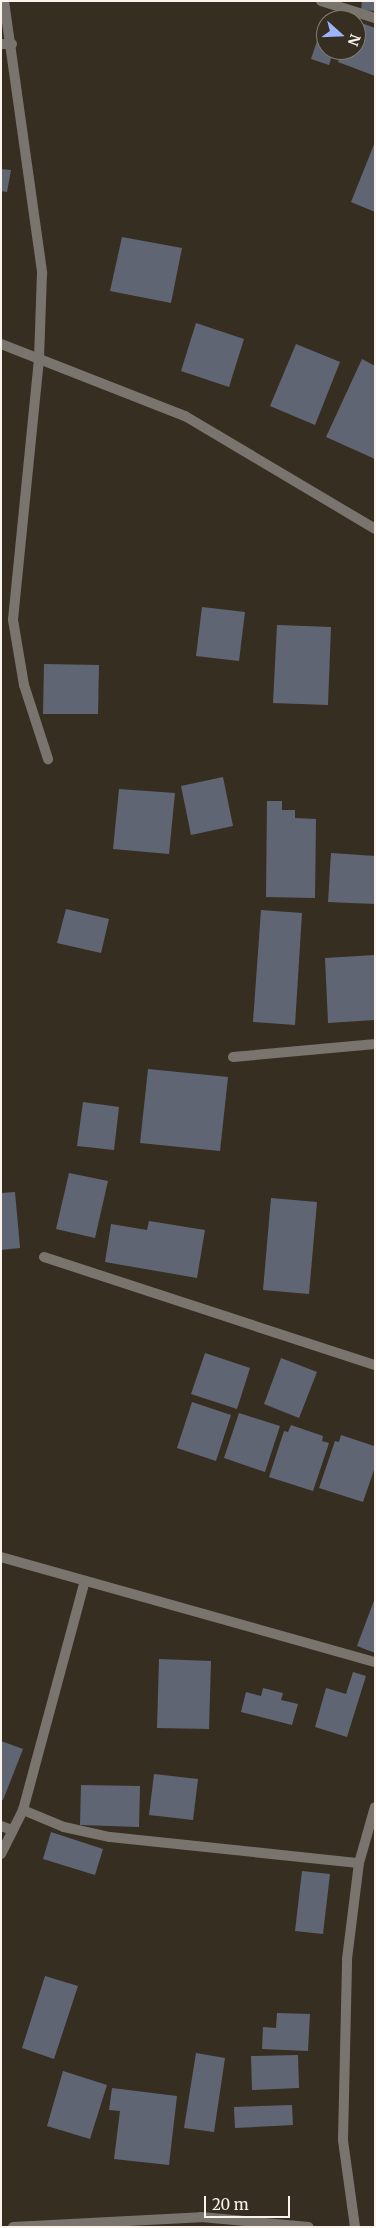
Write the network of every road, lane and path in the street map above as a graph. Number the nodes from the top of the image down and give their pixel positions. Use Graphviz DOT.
graph roads {
  1 [pos="4,1"];
  2 [pos="321,1"];
  3 [pos="375,18"];
  4 [pos="7,44"];
  5 [pos="1,344"];
  6 [pos="39,359"];
  7 [pos="375,529"];
  8 [pos="48,759"];
  9 [pos="375,1044"];
  10 [pos="233,1057"];
  11 [pos="44,1257"];
  12 [pos="375,1365"];
  13 [pos="1,1558"];
  14 [pos="85,1581"];
  15 [pos="375,1662"];
  16 [pos="375,1807"];
  17 [pos="23,1810"];
  18 [pos="1,1826"];
  19 [pos="12,1830"];
  20 [pos="1,1854"];
  21 [pos="359,1864"];
  22 [pos="1,2226"];
  23 [pos="6,2227"];
  24 [pos="13,2227"];
  25 [pos="309,2227"];
  26 [pos="355,2227"];
  1 -- 4 [label="street"];
  2 -- 3 [label="street"];
  4 -- 6 [label="street"];
  5 -- 6 [label="street"];
  6 -- 7 [label="street"];
  6 -- 8 [label="street"];
  9 -- 10 [label="street"];
  11 -- 12 [label="street"];
  13 -- 14 [label="street"];
  14 -- 15 [label="street"];
  14 -- 17 [label="street"];
  16 -- 21 [label="street"];
  17 -- 19 [label="street"];
  17 -- 21 [label="street"];
  18 -- 19 [label="street"];
  19 -- 20 [label="street"];
  21 -- 26 [label="street"];
  22 -- 23 [label="street"];
  24 -- 25 [label="street"];
}
